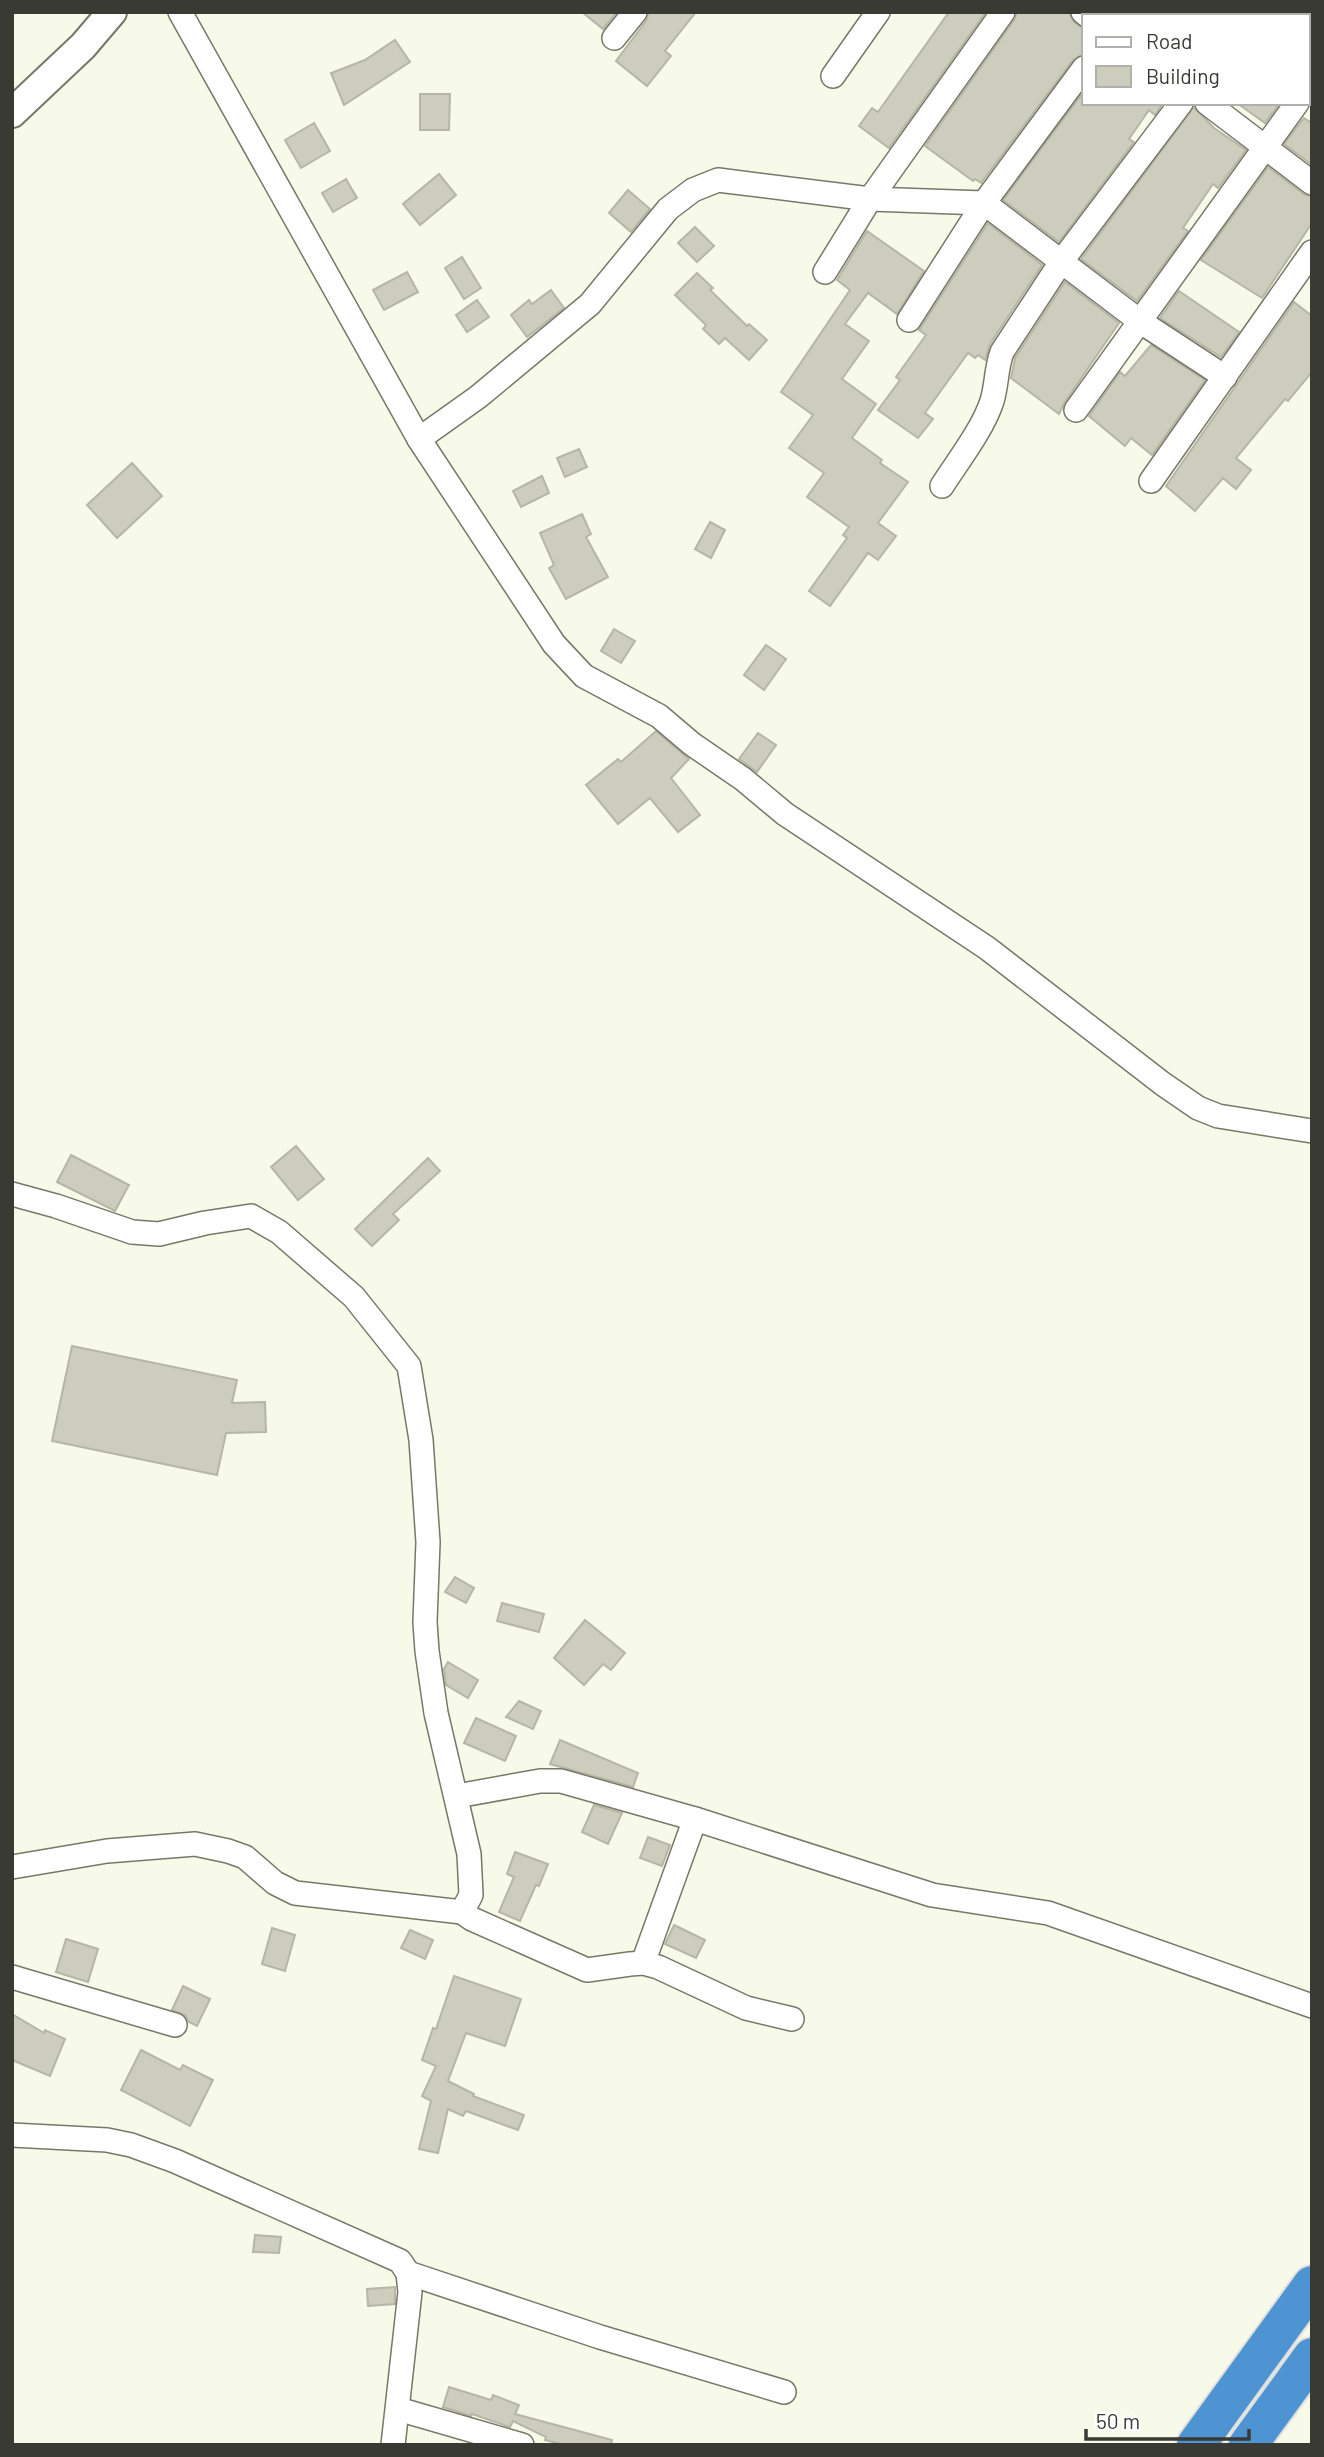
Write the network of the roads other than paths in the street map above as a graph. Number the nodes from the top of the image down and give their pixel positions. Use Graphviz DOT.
graph roads {
  1 [pos="112,12"];
  2 [pos="180,12"];
  3 [pos="635,12"];
  4 [pos="877,12"];
  5 [pos="1003,12"];
  6 [pos="614,38"];
  7 [pos="1082,71"];
  8 [pos="833,76"];
  9 [pos="1179,105"];
  10 [pos="1210,105"];
  11 [pos="1295,105"];
  12 [pos="12,113"];
  13 [pos="1263,147"];
  14 [pos="1312,183"];
  15 [pos="870,199"];
  16 [pos="984,204"];
  17 [pos="1312,252"];
  18 [pos="1061,261"];
  19 [pos="825,272"];
  20 [pos="909,320"];
  21 [pos="1141,322"];
  22 [pos="1225,377"];
  23 [pos="1076,410"];
  24 [pos="419,439"];
  25 [pos="1151,481"];
  26 [pos="942,486"];
  27 [pos="1312,1130"];
  28 [pos="12,1194"];
  29 [pos="457,1796"];
  30 [pos="695,1819"];
  31 [pos="12,1867"];
  32 [pos="462,1912"];
  33 [pos="643,1963"];
  34 [pos="12,1977"];
  35 [pos="1312,2006"];
  36 [pos="792,2019"];
  37 [pos="175,2025"];
  38 [pos="12,2135"];
  39 [pos="408,2273"];
  40 [pos="1312,2285"];
  41 [pos="1312,2357"];
  42 [pos="784,2392"];
  43 [pos="398,2409"];
  44 [pos="393,2445"];
  45 [pos="522,2445"];
  46 [pos="1196,2445"];
  47 [pos="1248,2445"];
  1 -- 12 [label="street"];
  2 -- 24 [label="street"];
  3 -- 6 [label="street"];
  4 -- 8 [label="street"];
  5 -- 15 [label="street"];
  7 -- 16 [label="street"];
  9 -- 18 [label="street"];
  10 -- 13 [label="street"];
  11 -- 13 [label="street"];
  13 -- 14 [label="street"];
  13 -- 21 [label="street"];
  15 -- 16 [label="street"];
  15 -- 19 [label="street"];
  15 -- 24 [label="street"];
  16 -- 18 [label="street"];
  16 -- 20 [label="street"];
  17 -- 22 [label="street"];
  18 -- 21 [label="street"];
  18 -- 26 [label="street"];
  21 -- 22 [label="street"];
  21 -- 23 [label="street"];
  22 -- 25 [label="street"];
  24 -- 27 [label="street"];
  28 -- 29 [label="street"];
  29 -- 30 [label="street"];
  29 -- 32 [label="street"];
  30 -- 33 [label="street"];
  30 -- 35 [label="street"];
  31 -- 32 [label="street"];
  32 -- 33 [label="street"];
  33 -- 36 [label="street"];
  34 -- 37 [label="street"];
  38 -- 39 [label="street"];
  39 -- 42 [label="street"];
  39 -- 43 [label="street"];
  40 -- 46 [label="highway"];
  41 -- 47 [label="highway"];
  43 -- 44 [label="street"];
  43 -- 45 [label="street"];
}
